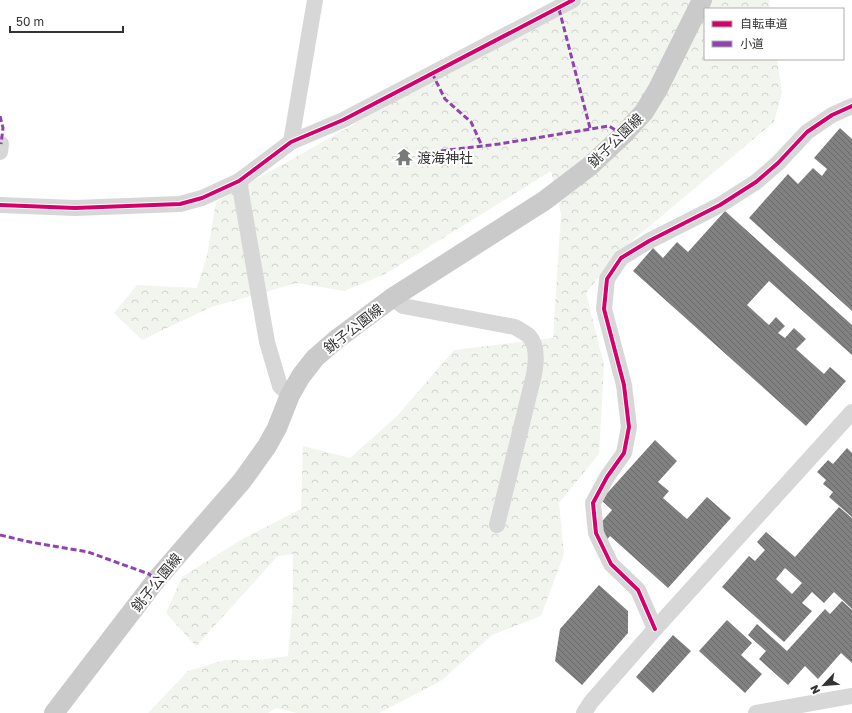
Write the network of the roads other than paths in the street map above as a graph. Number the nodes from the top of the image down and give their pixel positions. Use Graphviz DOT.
graph roads {
  1 [pos="573,0"];
  2 [pos="702,0"];
  3 [pos="313,1"];
  4 [pos="852,106"];
  5 [pos="291,142"];
  6 [pos="238,181"];
  7 [pos="0,205"];
  8 [pos="392,298"];
  9 [pos="290,396"];
  10 [pos="852,412"];
  11 [pos="497,525"];
  12 [pos="655,629"];
  13 [pos="852,696"];
  14 [pos="54,713"];
  15 [pos="584,713"];
  16 [pos="756,713"];
  1 -- 5 [label="street"];
  2 -- 8 [label="main road, 銚子公園線"];
  3 -- 5 [label="street"];
  4 -- 12 [label="street"];
  5 -- 6 [label="street"];
  6 -- 7 [label="street"];
  6 -- 9 [label="street"];
  8 -- 9 [label="main road, 銚子公園線"];
  8 -- 11 [label="street"];
  9 -- 14 [label="main road, 銚子公園線"];
  10 -- 12 [label="street"];
  12 -- 15 [label="street"];
  13 -- 16 [label="street"];
}
